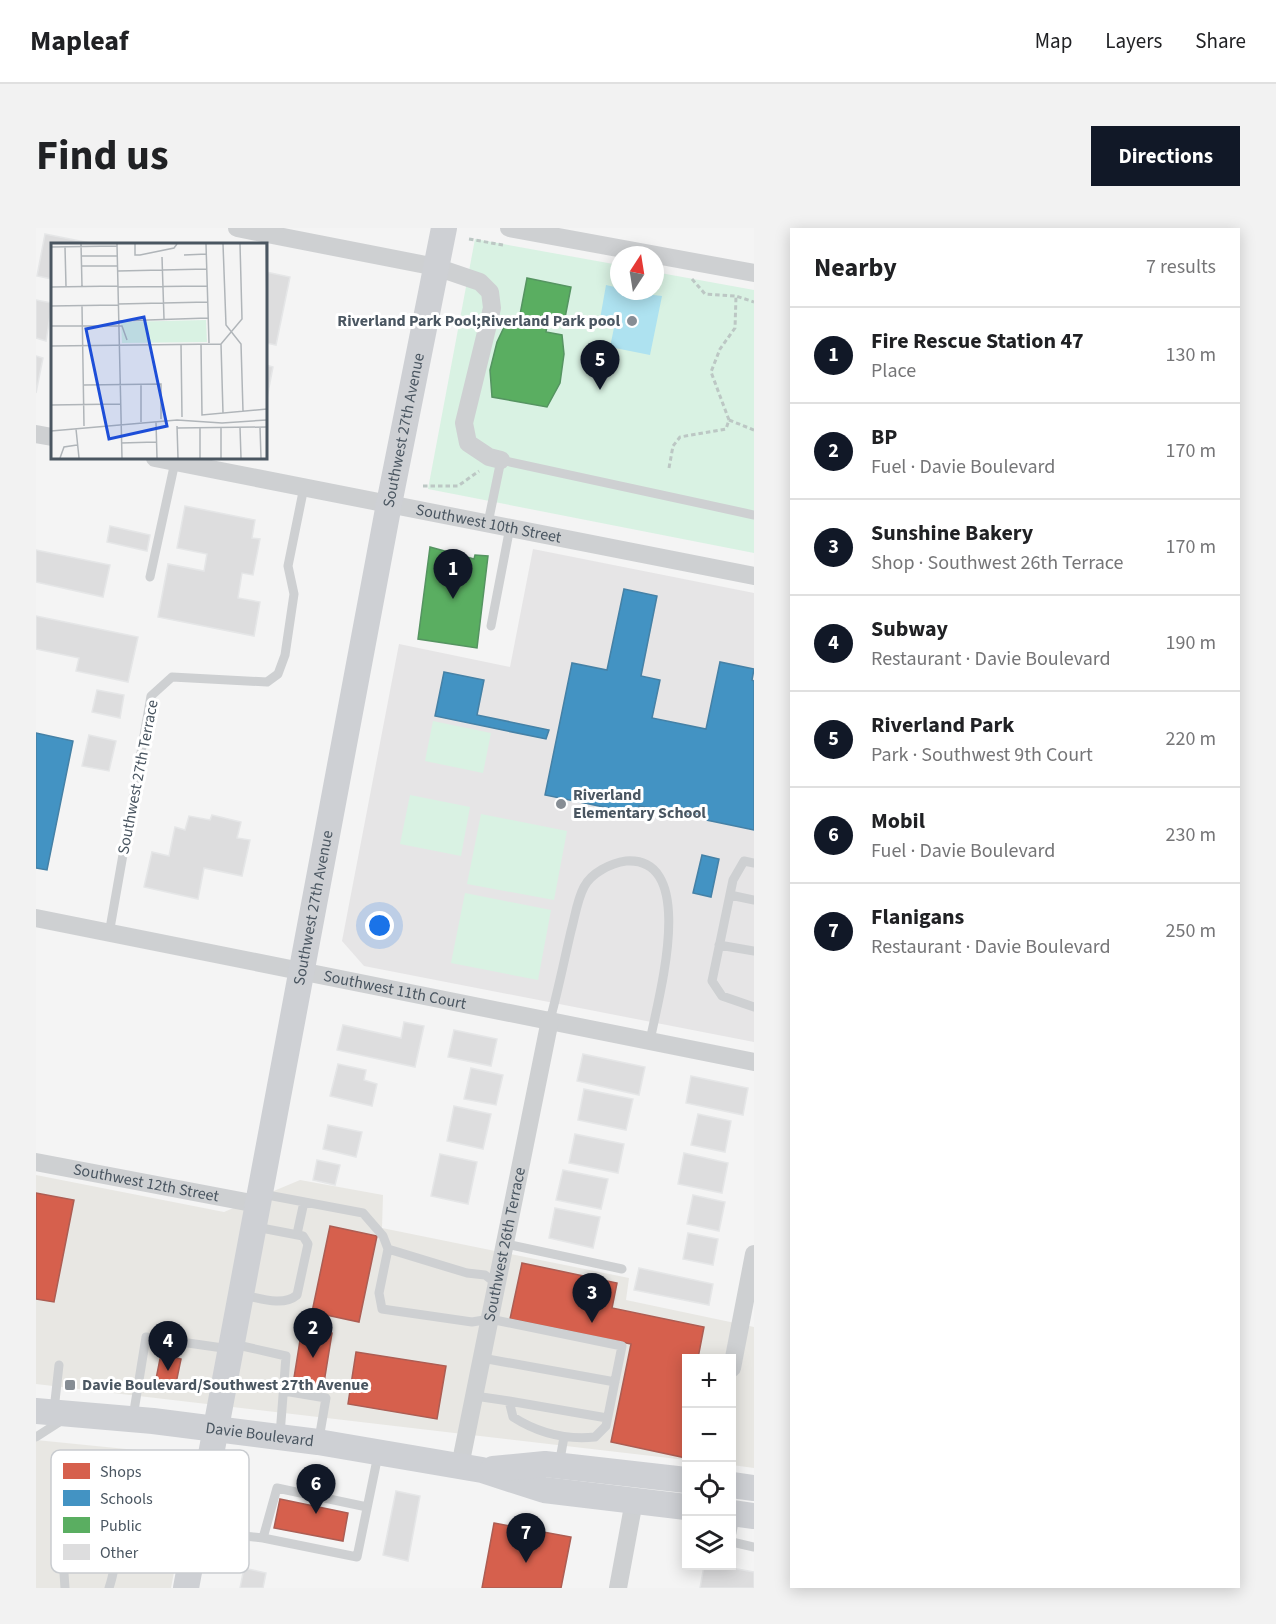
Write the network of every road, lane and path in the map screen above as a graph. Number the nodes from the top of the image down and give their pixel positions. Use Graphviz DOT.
graph roads {
  1 [pos="237,228"];
  2 [pos="444,228"];
  3 [pos="509,228"];
  4 [pos="436,267"];
  5 [pos="754,273"];
  6 [pos="683,277"];
  7 [pos="736,296"];
  8 [pos="754,302"];
  9 [pos="729,420"];
  10 [pos="754,430"];
  11 [pos="36,434"];
  12 [pos="51,437"];
  13 [pos="159,459"];
  14 [pos="175,462"];
  15 [pos="493,463"];
  16 [pos="669,468"];
  17 [pos="423,486"];
  18 [pos="304,487"];
  19 [pos="389,504"];
  20 [pos="754,515"];
  21 [pos="488,523"];
  22 [pos="510,527"];
  23 [pos="754,576"];
  24 [pos="150,578"];
  25 [pos="491,626"];
  26 [pos="754,863"];
  27 [pos="729,895"];
  28 [pos="754,900"];
  29 [pos="36,918"];
  30 [pos="109,934"];
  31 [pos="719,945"];
  32 [pos="754,951"];
  33 [pos="301,972"];
  34 [pos="754,1007"];
  35 [pos="550,1020"];
  36 [pos="650,1041"];
  37 [pos="754,1062"];
  38 [pos="36,1162"];
  39 [pos="304,1202"];
  40 [pos="256,1208"];
  41 [pos="297,1234"];
  42 [pos="506,1244"];
  43 [pos="388,1250"];
  44 [pos="754,1254"];
  45 [pos="622,1269"];
  46 [pos="498,1285"];
  47 [pos="240,1294"];
  48 [pos="490,1319"];
  49 [pos="230,1346"];
  50 [pos="735,1354"];
  51 [pos="482,1358"];
  52 [pos="59,1365"];
  53 [pos="615,1382"];
  54 [pos="284,1391"];
  55 [pos="475,1396"];
  56 [pos="509,1401"];
  57 [pos="53,1412"];
  58 [pos="607,1418"];
  59 [pos="133,1420"];
  60 [pos="214,1428"];
  61 [pos="36,1437"];
  62 [pos="280,1437"];
  63 [pos="564,1437"];
  64 [pos="318,1442"];
  65 [pos="210,1450"];
  66 [pos="378,1452"];
  67 [pos="559,1466"];
  68 [pos="471,1468"];
  69 [pos="682,1479"];
  70 [pos="736,1486"];
  71 [pos="754,1488"];
  72 [pos="634,1501"];
  73 [pos="682,1506"];
  74 [pos="367,1507"];
  75 [pos="249,1537"];
  76 [pos="263,1538"];
  77 [pos="736,1543"];
  78 [pos="754,1547"];
  79 [pos="64,1573"];
  80 [pos="114,1573"];
  81 [pos="189,1573"];
  82 [pos="65,1588"];
  83 [pos="112,1588"];
  84 [pos="186,1588"];
  85 [pos="618,1588"];
  1 -- 4 [label="street"];
  2 -- 4 [label="street, Southwest 27th Avenue"];
  3 -- 5 [label="street"];
  4 -- 15 [label="street"];
  4 -- 19 [label="street, Southwest 27th Avenue"];
  6 -- 7 [label="path"];
  7 -- 8 [label="path"];
  7 -- 9 [label="path"];
  9 -- 10 [label="path"];
  9 -- 16 [label="path"];
  11 -- 12 [label="street"];
  13 -- 14 [label="street, Southwest 10th Street"];
  14 -- 18 [label="street, Southwest 10th Street"];
  14 -- 24 [label="lane"];
  15 -- 17 [label="path"];
  15 -- 20 [label="lane"];
  15 -- 21 [label="lane"];
  18 -- 19 [label="street, Southwest 10th Street"];
  18 -- 30 [label="lane, Southwest 27th Terrace"];
  19 -- 21 [label="street, Southwest 10th Street"];
  19 -- 33 [label="street, Southwest 27th Avenue"];
  21 -- 22 [label="street, Southwest 10th Street"];
  22 -- 23 [label="street, Southwest 10th Street"];
  22 -- 25 [label="lane"];
  26 -- 27 [label="lane"];
  27 -- 28 [label="lane"];
  27 -- 31 [label="lane"];
  29 -- 30 [label="street, Southwest 11th Court"];
  30 -- 33 [label="street, Southwest 11th Court"];
  31 -- 32 [label="lane"];
  31 -- 34 [label="lane"];
  33 -- 35 [label="street, Southwest 11th Court"];
  33 -- 40 [label="street, Southwest 27th Avenue"];
  35 -- 36 [label="street, Southwest 11th Court"];
  35 -- 36 [label="lane"];
  35 -- 42 [label="street, Southwest 26th Terrace"];
  36 -- 37 [label="street, Southwest 11th Court"];
  38 -- 40 [label="street, Southwest 12th Street"];
  39 -- 40 [label="lane"];
  39 -- 41 [label="lane"];
  39 -- 43 [label="lane"];
  40 -- 41 [label="lane"];
  40 -- 47 [label="street, Southwest 27th Avenue"];
  41 -- 47 [label="lane"];
  42 -- 45 [label="lane"];
  42 -- 46 [label="street, Southwest 26th Terrace"];
  43 -- 46 [label="lane"];
  43 -- 48 [label="lane"];
  44 -- 50 [label="street"];
  46 -- 48 [label="street, Southwest 26th Terrace"];
  47 -- 49 [label="street, Southwest 27th Avenue"];
  48 -- 51 [label="street, Southwest 26th Terrace"];
  48 -- 53 [label="lane"];
  49 -- 54 [label="lane"];
  49 -- 59 [label="lane"];
  49 -- 60 [label="street, Southwest 27th Avenue"];
  51 -- 53 [label="lane"];
  51 -- 55 [label="street, Southwest 26th Terrace"];
  52 -- 57 [label="lane"];
  53 -- 58 [label="lane"];
  54 -- 62 [label="lane"];
  54 -- 64 [label="lane"];
  55 -- 56 [label="lane"];
  55 -- 68 [label="street, Southwest 26th Terrace"];
  56 -- 58 [label="lane"];
  56 -- 63 [label="lane"];
  57 -- 59 [label="street, Davie Boulevard"];
  57 -- 61 [label="lane"];
  58 -- 63 [label="lane"];
  59 -- 60 [label="street, Davie Boulevard"];
  60 -- 62 [label="street, Davie Boulevard"];
  60 -- 65 [label="street, Southwest 27th Avenue"];
  62 -- 64 [label="street, Davie Boulevard"];
  63 -- 67 [label="lane"];
  64 -- 66 [label="street, Davie Boulevard"];
  66 -- 68 [label="street, Davie Boulevard"];
  66 -- 74 [label="lane"];
  67 -- 68 [label="street, Davie Boulevard"];
  67 -- 69 [label="street, Davie Boulevard"];
  68 -- 72 [label="street, Davie Boulevard"];
  70 -- 71 [label="street"];
  72 -- 73 [label="street, Davie Boulevard"];
  72 -- 85 [label="street"];
  74 -- 76 [label="lane"];
  74 -- 76 [label="lane"];
  75 -- 76 [label="lane"];
  77 -- 78 [label="lane"];
  79 -- 82 [label="lane"];
  80 -- 83 [label="lane"];
  81 -- 84 [label="street, Southwest 27th Avenue"];
}
